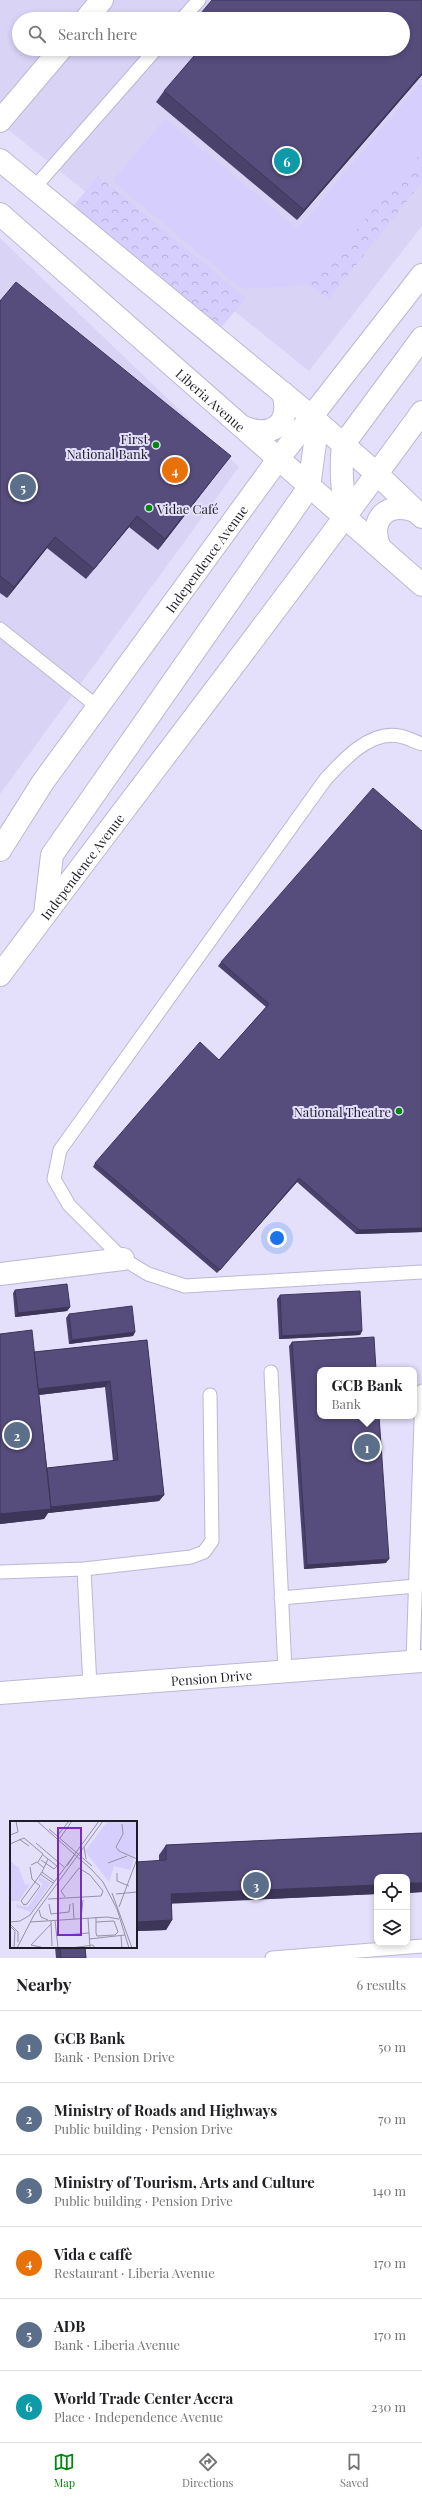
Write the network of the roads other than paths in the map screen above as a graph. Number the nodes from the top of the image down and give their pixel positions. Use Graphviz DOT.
graph roads {
  1 [pos="102,0"];
  2 [pos="199,0"];
  3 [pos="92,12"];
  4 [pos="188,12"];
  5 [pos="55,56"];
  6 [pos="150,56"];
  7 [pos="0,121"];
  8 [pos="0,160"];
  9 [pos="34,188"];
  10 [pos="0,214"];
  11 [pos="422,275"];
  12 [pos="422,338"];
  13 [pos="283,393"];
  14 [pos="422,412"];
  15 [pos="312,417"];
  16 [pos="243,427"];
  17 [pos="343,445"];
  18 [pos="280,458"];
  19 [pos="377,474"];
  20 [pos="309,487"];
  21 [pos="419,514"];
  22 [pos="347,517"];
  23 [pos="379,546"];
  24 [pos="422,585"];
  25 [pos="0,629"];
  26 [pos="99,708"];
  27 [pos="422,744"];
  28 [pos="0,850"];
  29 [pos="45,915"];
  30 [pos="0,975"];
  31 [pos="123,1259"];
  32 [pos="422,1272"];
  33 [pos="0,1274"];
  34 [pos="271,1372"];
  35 [pos="422,1391"];
  36 [pos="210,1396"];
  37 [pos="84,1569"];
  38 [pos="0,1572"];
  39 [pos="416,1586"];
  40 [pos="281,1598"];
  41 [pos="418,1661"];
  42 [pos="285,1671"];
  43 [pos="90,1686"];
  44 [pos="0,1693"];
  45 [pos="422,1946"];
  46 [pos="272,1958"];
  1 -- 3 [label="main road"];
  2 -- 4 [label="lane"];
  5 -- 7 [label="main road"];
  6 -- 9 [label="lane"];
  8 -- 9 [label="main road"];
  9 -- 13 [label="main road"];
  10 -- 16 [label="main road, Liberia Avenue"];
  11 -- 15 [label="main road, Independence Avenue"];
  12 -- 17 [label="main road"];
  13 -- 15 [label="main road"];
  13 -- 16 [label="main road"];
  14 -- 19 [label="main road, Independence Avenue"];
  15 -- 17 [label="main road"];
  15 -- 18 [label="main road, Independence Avenue"];
  15 -- 20 [label="main road"];
  16 -- 18 [label="main road, Liberia Avenue"];
  17 -- 19 [label="main road"];
  17 -- 22 [label="main road"];
  18 -- 20 [label="main road, Liberia Avenue"];
  18 -- 26 [label="main road, Independence Avenue"];
  19 -- 21 [label="main road"];
  19 -- 22 [label="main road, Independence Avenue"];
  20 -- 22 [label="main road, Liberia Avenue"];
  20 -- 29 [label="main road"];
  21 -- 23 [label="main road"];
  22 -- 23 [label="main road, Liberia Avenue"];
  22 -- 29 [label="main road, Independence Avenue"];
  23 -- 24 [label="main road, Liberia Avenue"];
  25 -- 26 [label="lane"];
  26 -- 28 [label="main road, Independence Avenue"];
  27 -- 31 [label="lane"];
  29 -- 30 [label="main road, Independence Avenue"];
  31 -- 32 [label="lane"];
  31 -- 33 [label="main road"];
  34 -- 40 [label="lane"];
  35 -- 39 [label="lane"];
  36 -- 37 [label="lane"];
  37 -- 38 [label="lane"];
  37 -- 43 [label="lane"];
  39 -- 40 [label="lane"];
  39 -- 41 [label="lane"];
  40 -- 42 [label="lane"];
  41 -- 42 [label="main road, Pension Drive"];
  42 -- 43 [label="main road, Pension Drive"];
  43 -- 44 [label="main road, Pension Drive"];
  45 -- 46 [label="lane"];
}
